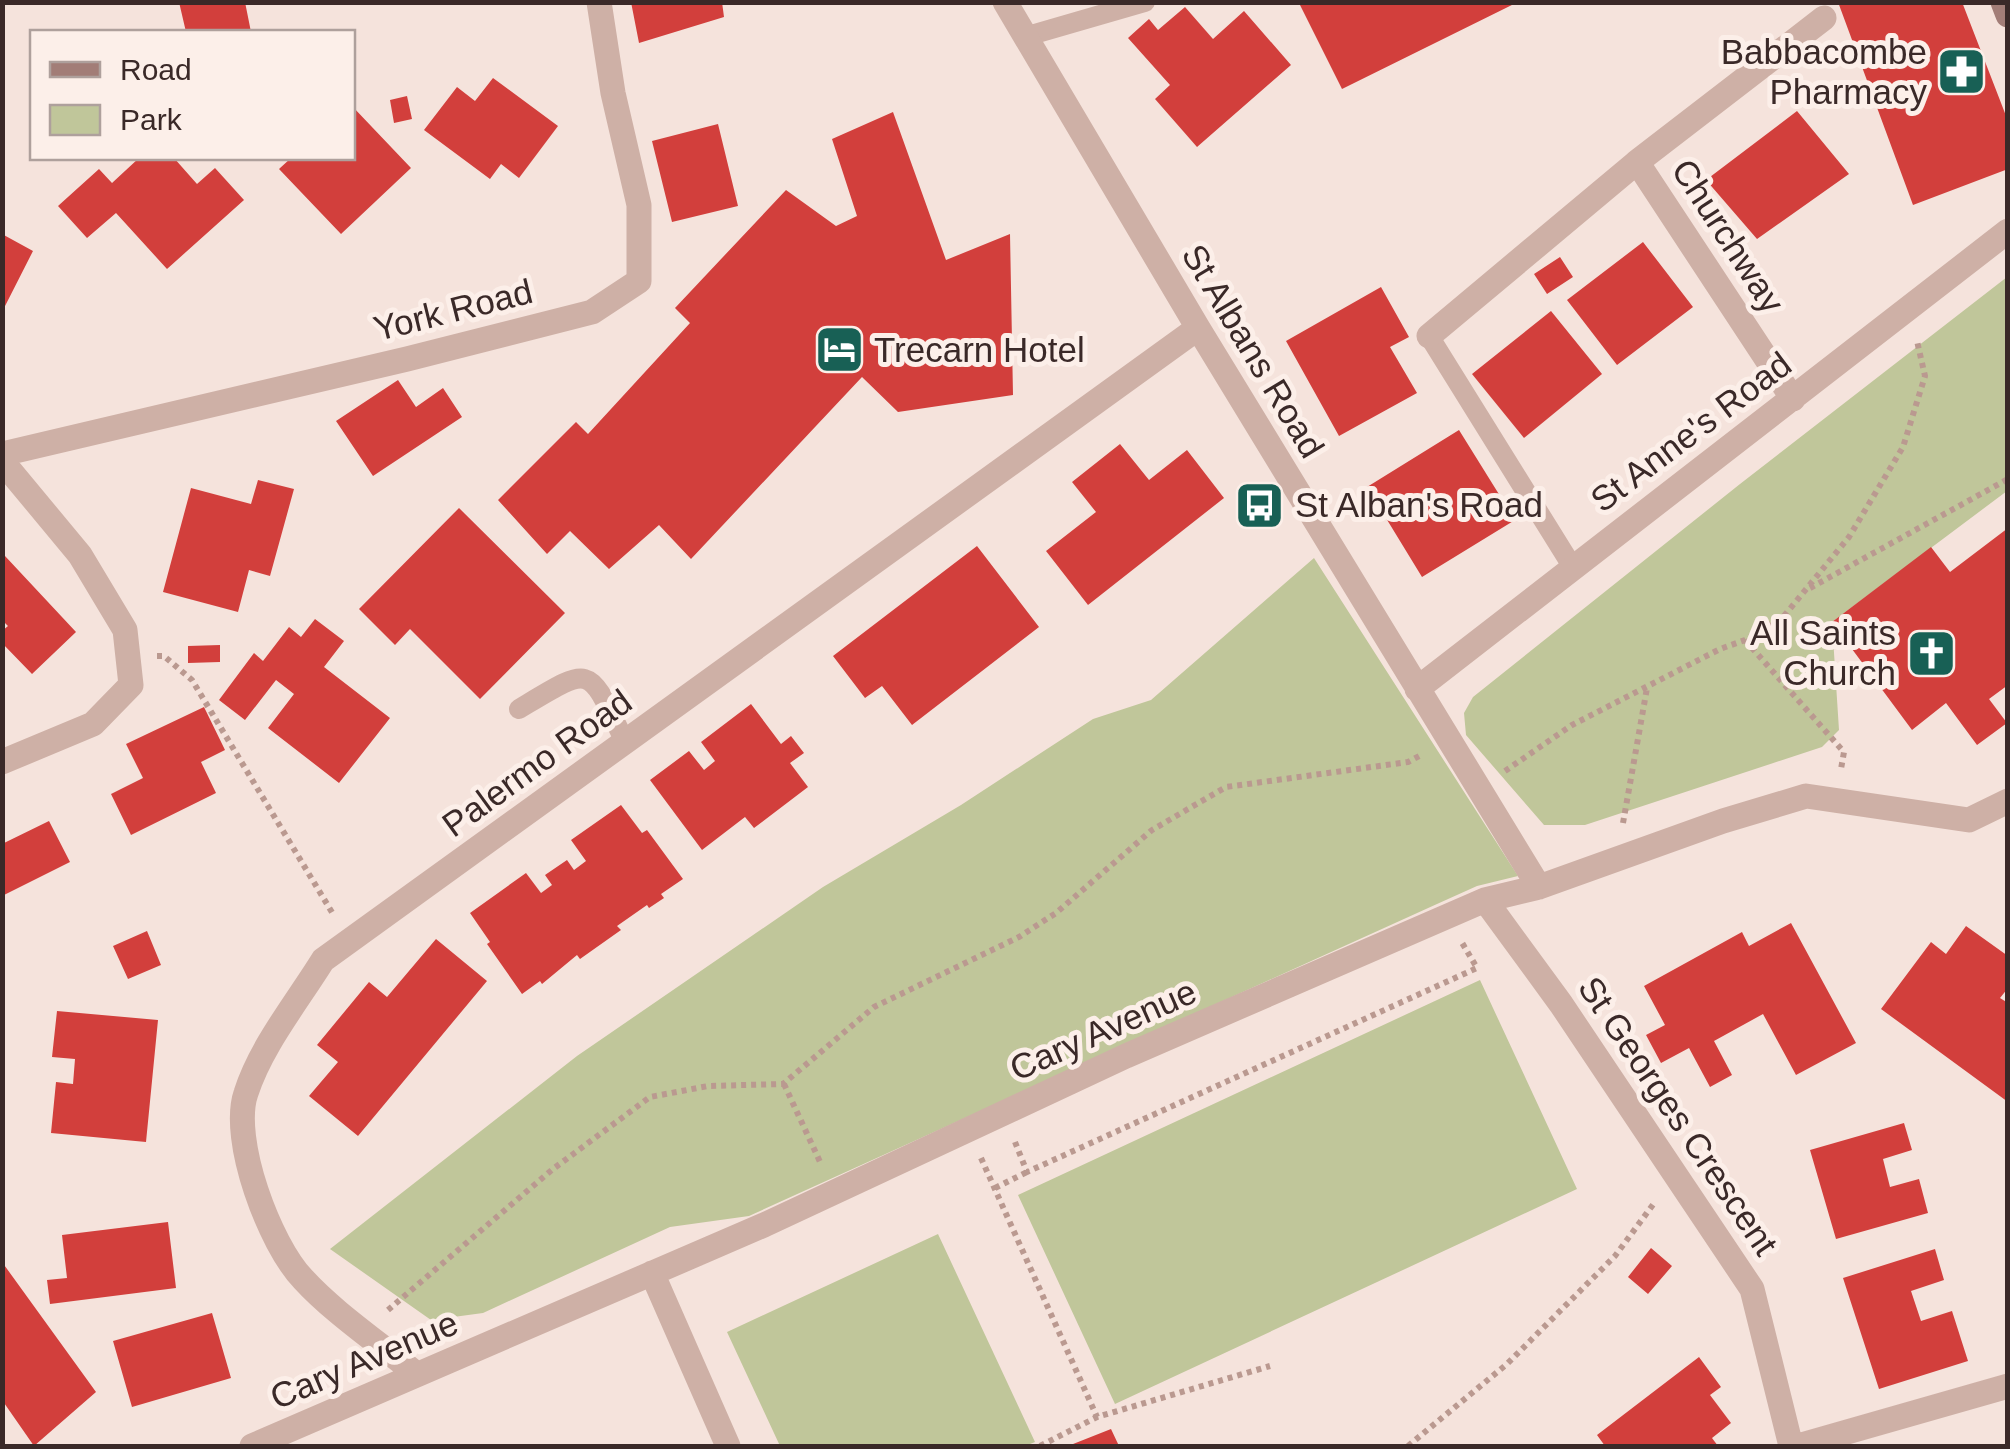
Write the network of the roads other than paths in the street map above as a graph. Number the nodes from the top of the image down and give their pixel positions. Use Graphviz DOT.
graph roads {
  1 [pos="598,2"];
  2 [pos="1005,2"];
  3 [pos="1145,2"];
  4 [pos="1821,10"];
  5 [pos="1024,37"];
  6 [pos="1637,162"];
  7 [pos="2008,230"];
  8 [pos="1198,328"];
  9 [pos="1428,336"];
  10 [pos="1794,399"];
  11 [pos="2,457"];
  12 [pos="1572,566"];
  13 [pos="1417,689"];
  14 [pos="519,709"];
  15 [pos="625,742"];
  16 [pos="2,762"];
  17 [pos="2008,801"];
  18 [pos="1539,886"];
  19 [pos="1485,900"];
  20 [pos="652,1273"];
  21 [pos="415,1374"];
  22 [pos="2008,1386"];
  23 [pos="252,1446"];
  24 [pos="728,1446"];
  25 [pos="1795,1446"];
  1 -- 11 [label="street, York Road"];
  2 -- 5 [label="street, St Albans Road"];
  3 -- 5 [label="lane"];
  4 -- 6 [label="street, Churchway"];
  5 -- 8 [label="street, St Albans Road"];
  6 -- 9 [label="street, Churchway"];
  6 -- 10 [label="street, Churchway"];
  7 -- 10 [label="street, St Anne's Road"];
  8 -- 13 [label="street, St Albans Road"];
  8 -- 15 [label="street, Palermo Road"];
  9 -- 12 [label="lane"];
  10 -- 12 [label="street, St Anne's Road"];
  11 -- 16 [label="street"];
  12 -- 13 [label="street, St Anne's Road"];
  13 -- 18 [label="street, St Albans Road"];
  14 -- 15 [label="lane"];
  15 -- 21 [label="street, Palermo Road"];
  17 -- 18 [label="street, Cary Avenue"];
  18 -- 19 [label="street, Cary Avenue"];
  19 -- 20 [label="street, Cary Avenue"];
  19 -- 25 [label="street, St Georges Crescent"];
  20 -- 21 [label="street, Cary Avenue"];
  20 -- 24 [label="street"];
  21 -- 23 [label="street, Cary Avenue"];
  22 -- 25 [label="street"];
}
